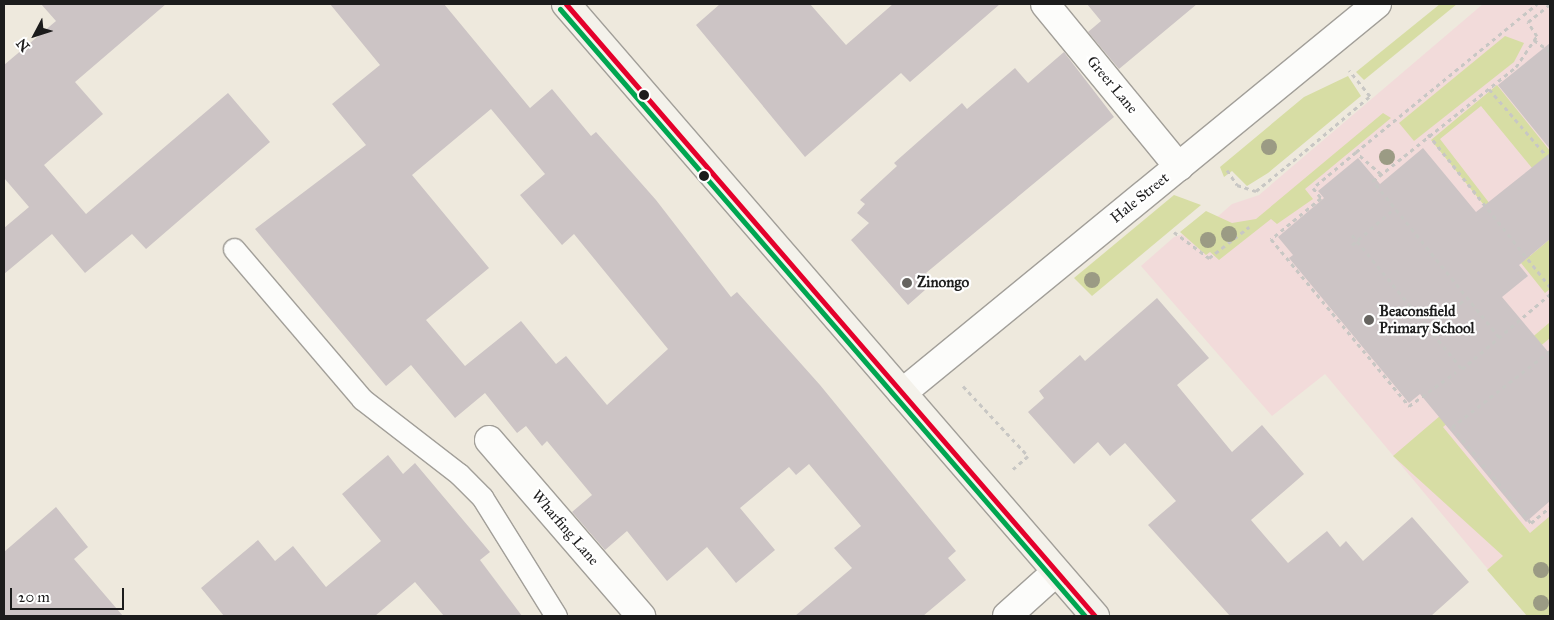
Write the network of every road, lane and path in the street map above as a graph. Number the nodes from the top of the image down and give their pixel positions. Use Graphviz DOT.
graph roads {
  1 [pos="566,4"];
  2 [pos="1045,4"];
  3 [pos="1377,4"];
  4 [pos="1536,4"];
  5 [pos="1550,4"];
  6 [pos="1534,40"];
  7 [pos="1550,50"];
  8 [pos="1349,70"];
  9 [pos="1488,89"];
  10 [pos="1428,134"];
  11 [pos="1356,152"];
  12 [pos="1550,160"];
  13 [pos="1179,167"];
  14 [pos="1227,169"];
  15 [pos="1381,174"];
  16 [pos="1394,209"];
  17 [pos="1249,227"];
  18 [pos="1174,232"];
  19 [pos="1352,235"];
  20 [pos="1356,241"];
  21 [pos="1352,245"];
  22 [pos="234,249"];
  23 [pos="1550,287"];
  24 [pos="1550,294"];
  25 [pos="1466,298"];
  26 [pos="1430,330"];
  27 [pos="1499,337"];
  28 [pos="1550,351"];
  29 [pos="1456,372"];
  30 [pos="961,382"];
  31 [pos="902,392"];
  32 [pos="489,440"];
  33 [pos="1005,476"];
  34 [pos="1550,506"];
  35 [pos="1056,572"];
  36 [pos="556,616"];
  37 [pos="641,616"];
  38 [pos="1008,616"];
  39 [pos="1095,616"];
  1 -- 31 [label="street"];
  2 -- 13 [label="street, Greer Lane"];
  3 -- 13 [label="street, Hale Street"];
  4 -- 11 [label="path"];
  5 -- 6 [label="path"];
  6 -- 7 [label="path"];
  6 -- 9 [label="path"];
  8 -- 14 [label="path"];
  9 -- 10 [label="path"];
  9 -- 12 [label="path"];
  10 -- 15 [label="path"];
  10 -- 23 [label="path"];
  11 -- 15 [label="path"];
  11 -- 29 [label="path"];
  13 -- 31 [label="street, Hale Street"];
  15 -- 16 [label="path"];
  16 -- 20 [label="path"];
  16 -- 25 [label="path"];
  17 -- 18 [label="path"];
  19 -- 20 [label="path"];
  20 -- 21 [label="path"];
  20 -- 26 [label="path"];
  22 -- 36 [label="lane"];
  24 -- 27 [label="path"];
  25 -- 26 [label="path"];
  25 -- 27 [label="path"];
  26 -- 27 [label="path"];
  28 -- 34 [label="path"];
  30 -- 33 [label="path"];
  31 -- 35 [label="street"];
  32 -- 37 [label="street, Wharfing Lane"];
  35 -- 38 [label="street"];
  35 -- 39 [label="street"];
}
